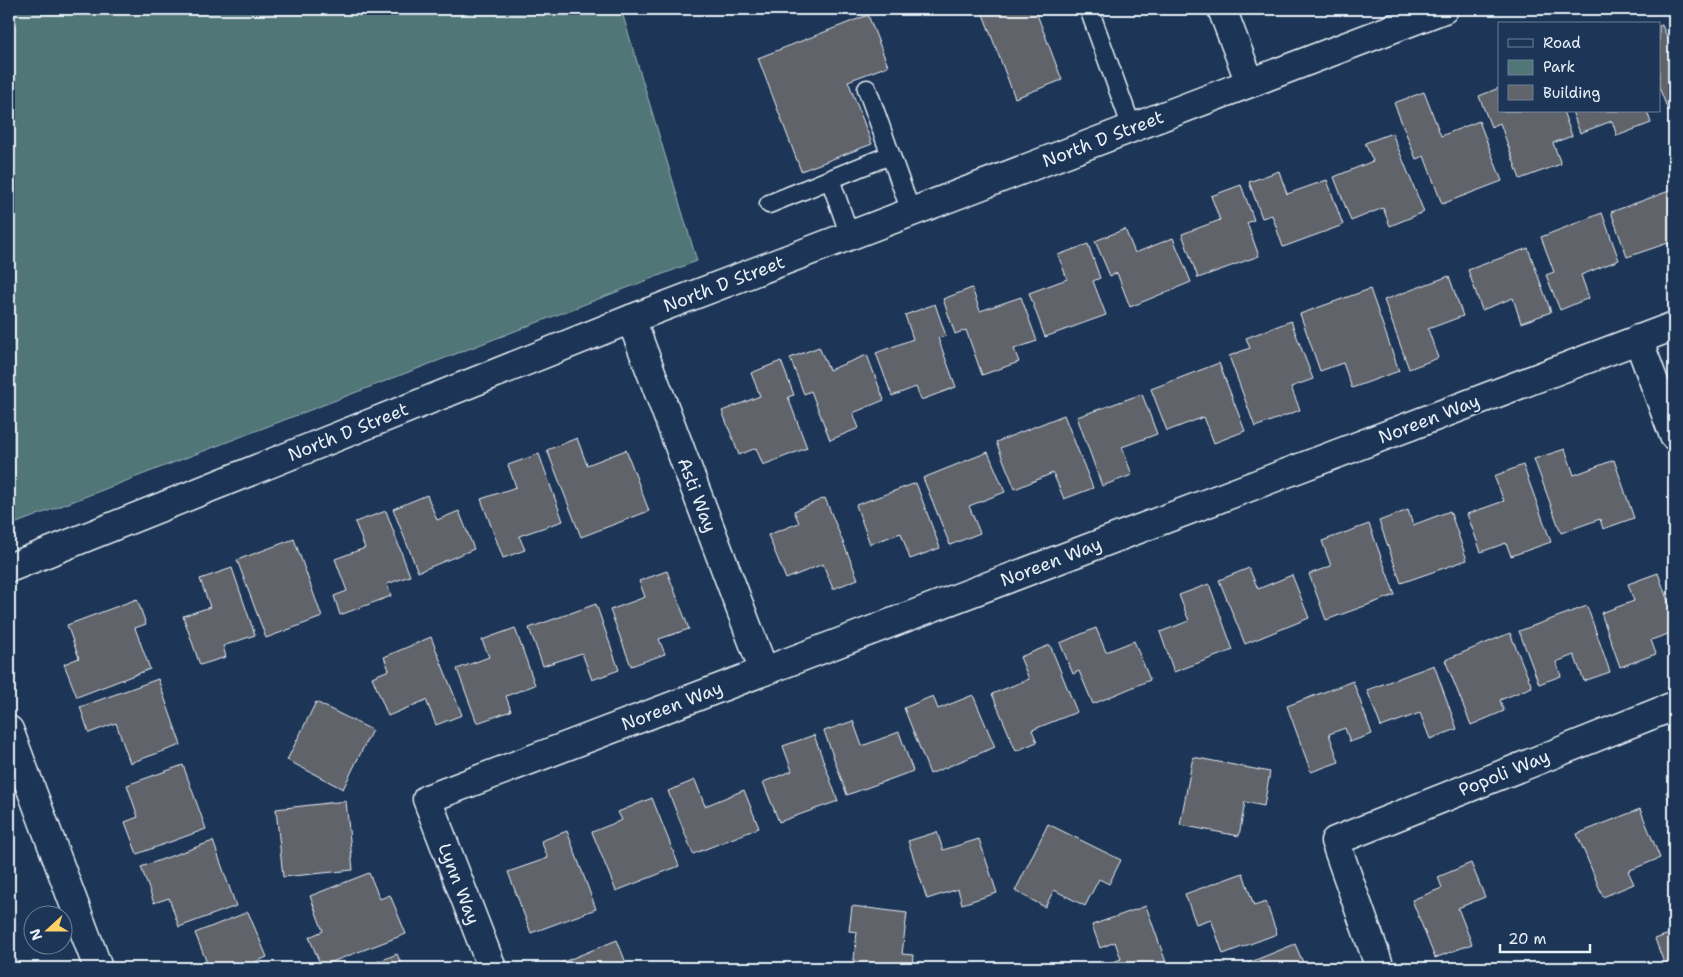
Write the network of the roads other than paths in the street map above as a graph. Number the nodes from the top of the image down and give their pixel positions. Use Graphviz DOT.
graph roads {
  1 [pos="1089,9"];
  2 [pos="1222,9"];
  3 [pos="1444,9"];
  4 [pos="1250,83"];
  5 [pos="867,89"];
  6 [pos="1132,128"];
  7 [pos="890,155"];
  8 [pos="830,179"];
  9 [pos="769,204"];
  10 [pos="911,212"];
  11 [pos="850,236"];
  12 [pos="631,319"];
  13 [pos="1674,326"];
  14 [pos="1638,340"];
  15 [pos="1674,436"];
  16 [pos="9,568"];
  17 [pos="764,671"];
  18 [pos="1674,706"];
  19 [pos="9,730"];
  20 [pos="427,799"];
  21 [pos="98,968"];
  22 [pos="492,968"];
  23 [pos="1380,968"];
  1 -- 6 [label="lane"];
  2 -- 4 [label="street"];
  3 -- 4 [label="street, North D Street"];
  4 -- 6 [label="street, North D Street"];
  5 -- 7 [label="lane"];
  6 -- 10 [label="street, North D Street"];
  7 -- 8 [label="lane"];
  7 -- 10 [label="lane"];
  8 -- 9 [label="lane"];
  8 -- 11 [label="lane"];
  10 -- 11 [label="street, North D Street"];
  11 -- 12 [label="street, North D Street"];
  12 -- 16 [label="street, North D Street"];
  12 -- 17 [label="street, Asti Way"];
  13 -- 14 [label="street, Noreen Way"];
  14 -- 15 [label="street"];
  14 -- 17 [label="street, Noreen Way"];
  17 -- 20 [label="street, Noreen Way"];
  18 -- 23 [label="street, Popoli Way"];
  19 -- 21 [label="street"];
  20 -- 22 [label="street, Lynn Way"];
}
